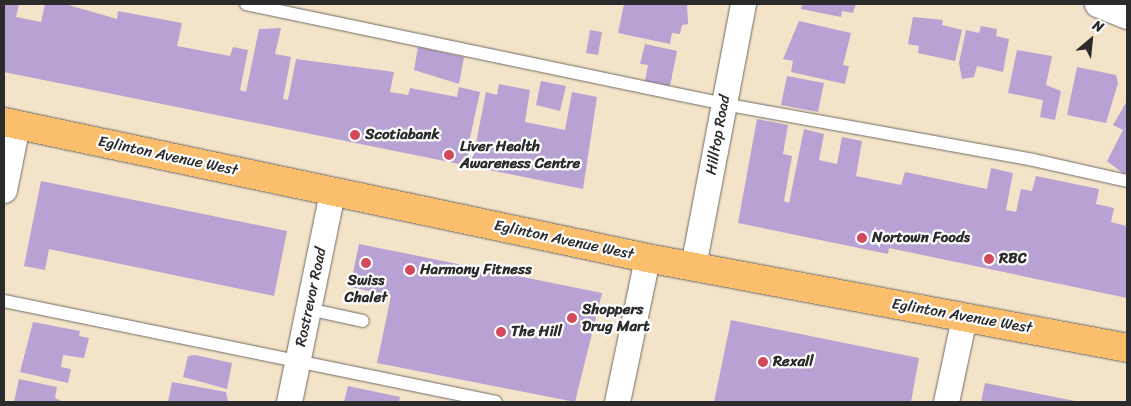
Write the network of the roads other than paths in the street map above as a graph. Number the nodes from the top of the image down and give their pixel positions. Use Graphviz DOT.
graph roads {
  1 [pos="246,4"];
  2 [pos="743,4"];
  3 [pos="1097,4"];
  4 [pos="1127,16"];
  5 [pos="723,104"];
  6 [pos="10,123"];
  7 [pos="1127,181"];
  8 [pos="4,190"];
  9 [pos="332,192"];
  10 [pos="647,258"];
  11 [pos="693,266"];
  12 [pos="4,300"];
  13 [pos="308,309"];
  14 [pos="964,317"];
  15 [pos="363,321"];
  16 [pos="1127,348"];
  17 [pos="297,360"];
  18 [pos="289,402"];
  19 [pos="496,402"];
  20 [pos="617,402"];
  21 [pos="946,402"];
  1 -- 5 [label="lane"];
  2 -- 5 [label="street, Hilltop Road"];
  3 -- 4 [label="street"];
  5 -- 7 [label="lane"];
  5 -- 11 [label="street, Hilltop Road"];
  6 -- 8 [label="street"];
  6 -- 9 [label="main road, Eglinton Avenue West"];
  9 -- 10 [label="main road, Eglinton Avenue West"];
  9 -- 13 [label="street, Rostrevor Road"];
  10 -- 11 [label="main road, Eglinton Avenue West"];
  10 -- 20 [label="street"];
  11 -- 14 [label="main road, Eglinton Avenue West"];
  12 -- 17 [label="lane"];
  13 -- 15 [label="lane"];
  13 -- 17 [label="street, Rostrevor Road"];
  14 -- 16 [label="main road, Eglinton Avenue West"];
  14 -- 21 [label="street"];
  17 -- 18 [label="street, Rostrevor Road"];
  17 -- 19 [label="lane"];
}
